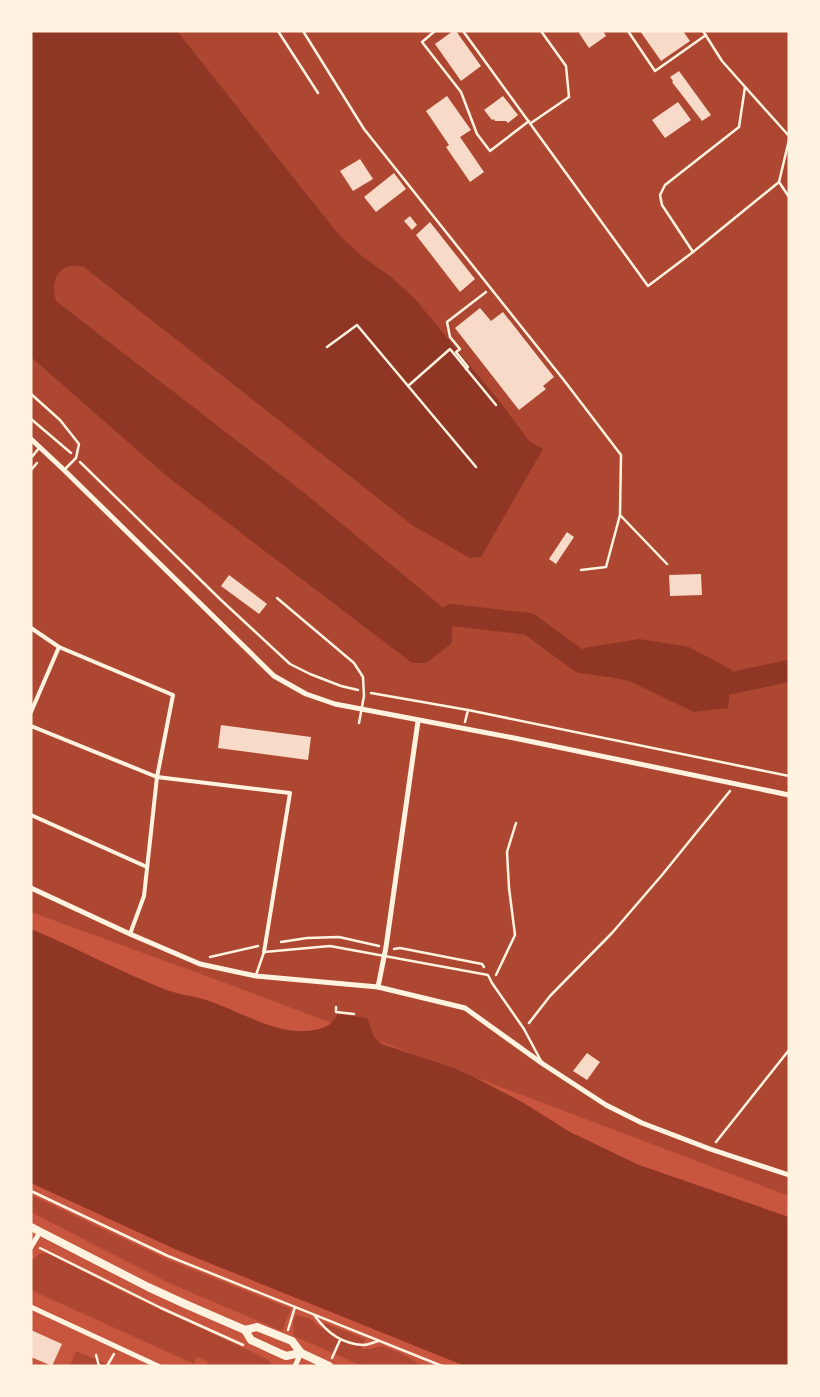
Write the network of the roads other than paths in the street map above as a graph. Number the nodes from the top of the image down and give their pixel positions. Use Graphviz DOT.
graph roads {
  1 [pos="278,31"];
  2 [pos="303,31"];
  3 [pos="435,31"];
  4 [pos="463,31"];
  5 [pos="541,31"];
  6 [pos="628,31"];
  7 [pos="703,31"];
  8 [pos="706,35"];
  9 [pos="745,87"];
  10 [pos="318,93"];
  11 [pos="530,122"];
  12 [pos="789,136"];
  13 [pos="789,140"];
  14 [pos="779,182"];
  15 [pos="789,196"];
  16 [pos="693,252"];
  17 [pos="31,394"];
  18 [pos="31,439"];
  19 [pos="40,447"];
  20 [pos="31,458"];
  21 [pos="64,470"];
  22 [pos="620,515"];
  23 [pos="667,564"];
  24 [pos="581,570"];
  25 [pos="277,598"];
  26 [pos="31,628"];
  27 [pos="59,647"];
  28 [pos="361,709"];
  29 [pos="31,712"];
  30 [pos="418,721"];
  31 [pos="359,723"];
  32 [pos="31,726"];
  33 [pos="157,777"];
  34 [pos="789,795"];
  35 [pos="31,815"];
  36 [pos="147,867"];
  37 [pos="31,888"];
  38 [pos="130,934"];
  39 [pos="264,952"];
  40 [pos="385,955"];
  41 [pos="256,976"];
  42 [pos="378,987"];
  43 [pos="543,1064"];
  44 [pos="789,1174"];
  45 [pos="31,1227"];
  46 [pos="40,1232"];
  47 [pos="31,1247"];
  48 [pos="31,1307"];
  49 [pos="245,1330"];
  50 [pos="301,1353"];
  51 [pos="158,1366"];
  52 [pos="295,1366"];
  53 [pos="328,1366"];
  1 -- 10 [label="lane"];
  2 -- 22 [label="lane"];
  3 -- 11 [label="lane"];
  4 -- 11 [label="lane"];
  5 -- 11 [label="lane"];
  6 -- 8 [label="lane"];
  7 -- 8 [label="lane"];
  8 -- 9 [label="lane"];
  9 -- 12 [label="lane"];
  9 -- 16 [label="lane"];
  11 -- 16 [label="lane"];
  13 -- 14 [label="lane"];
  14 -- 15 [label="lane"];
  14 -- 16 [label="lane"];
  17 -- 21 [label="lane"];
  18 -- 19 [label="street"];
  19 -- 20 [label="lane"];
  19 -- 21 [label="street"];
  21 -- 28 [label="street"];
  22 -- 23 [label="lane"];
  22 -- 24 [label="lane"];
  25 -- 28 [label="lane"];
  26 -- 27 [label="street"];
  27 -- 29 [label="street"];
  27 -- 33 [label="street"];
  28 -- 30 [label="street"];
  28 -- 31 [label="lane"];
  30 -- 34 [label="street"];
  30 -- 40 [label="street"];
  32 -- 33 [label="street"];
  33 -- 36 [label="street"];
  33 -- 39 [label="street"];
  35 -- 36 [label="street"];
  36 -- 38 [label="street"];
  37 -- 38 [label="street"];
  38 -- 41 [label="street"];
  39 -- 40 [label="lane"];
  39 -- 41 [label="lane"];
  40 -- 42 [label="street"];
  40 -- 43 [label="lane"];
  41 -- 42 [label="street"];
  42 -- 43 [label="street"];
  43 -- 44 [label="street"];
  45 -- 46 [label="main road"];
  46 -- 47 [label="street"];
  46 -- 49 [label="main road"];
  48 -- 51 [label="street"];
  49 -- 50 [label="main road"];
  49 -- 50 [label="main road"];
  50 -- 52 [label="street"];
  50 -- 53 [label="main road"];
}
